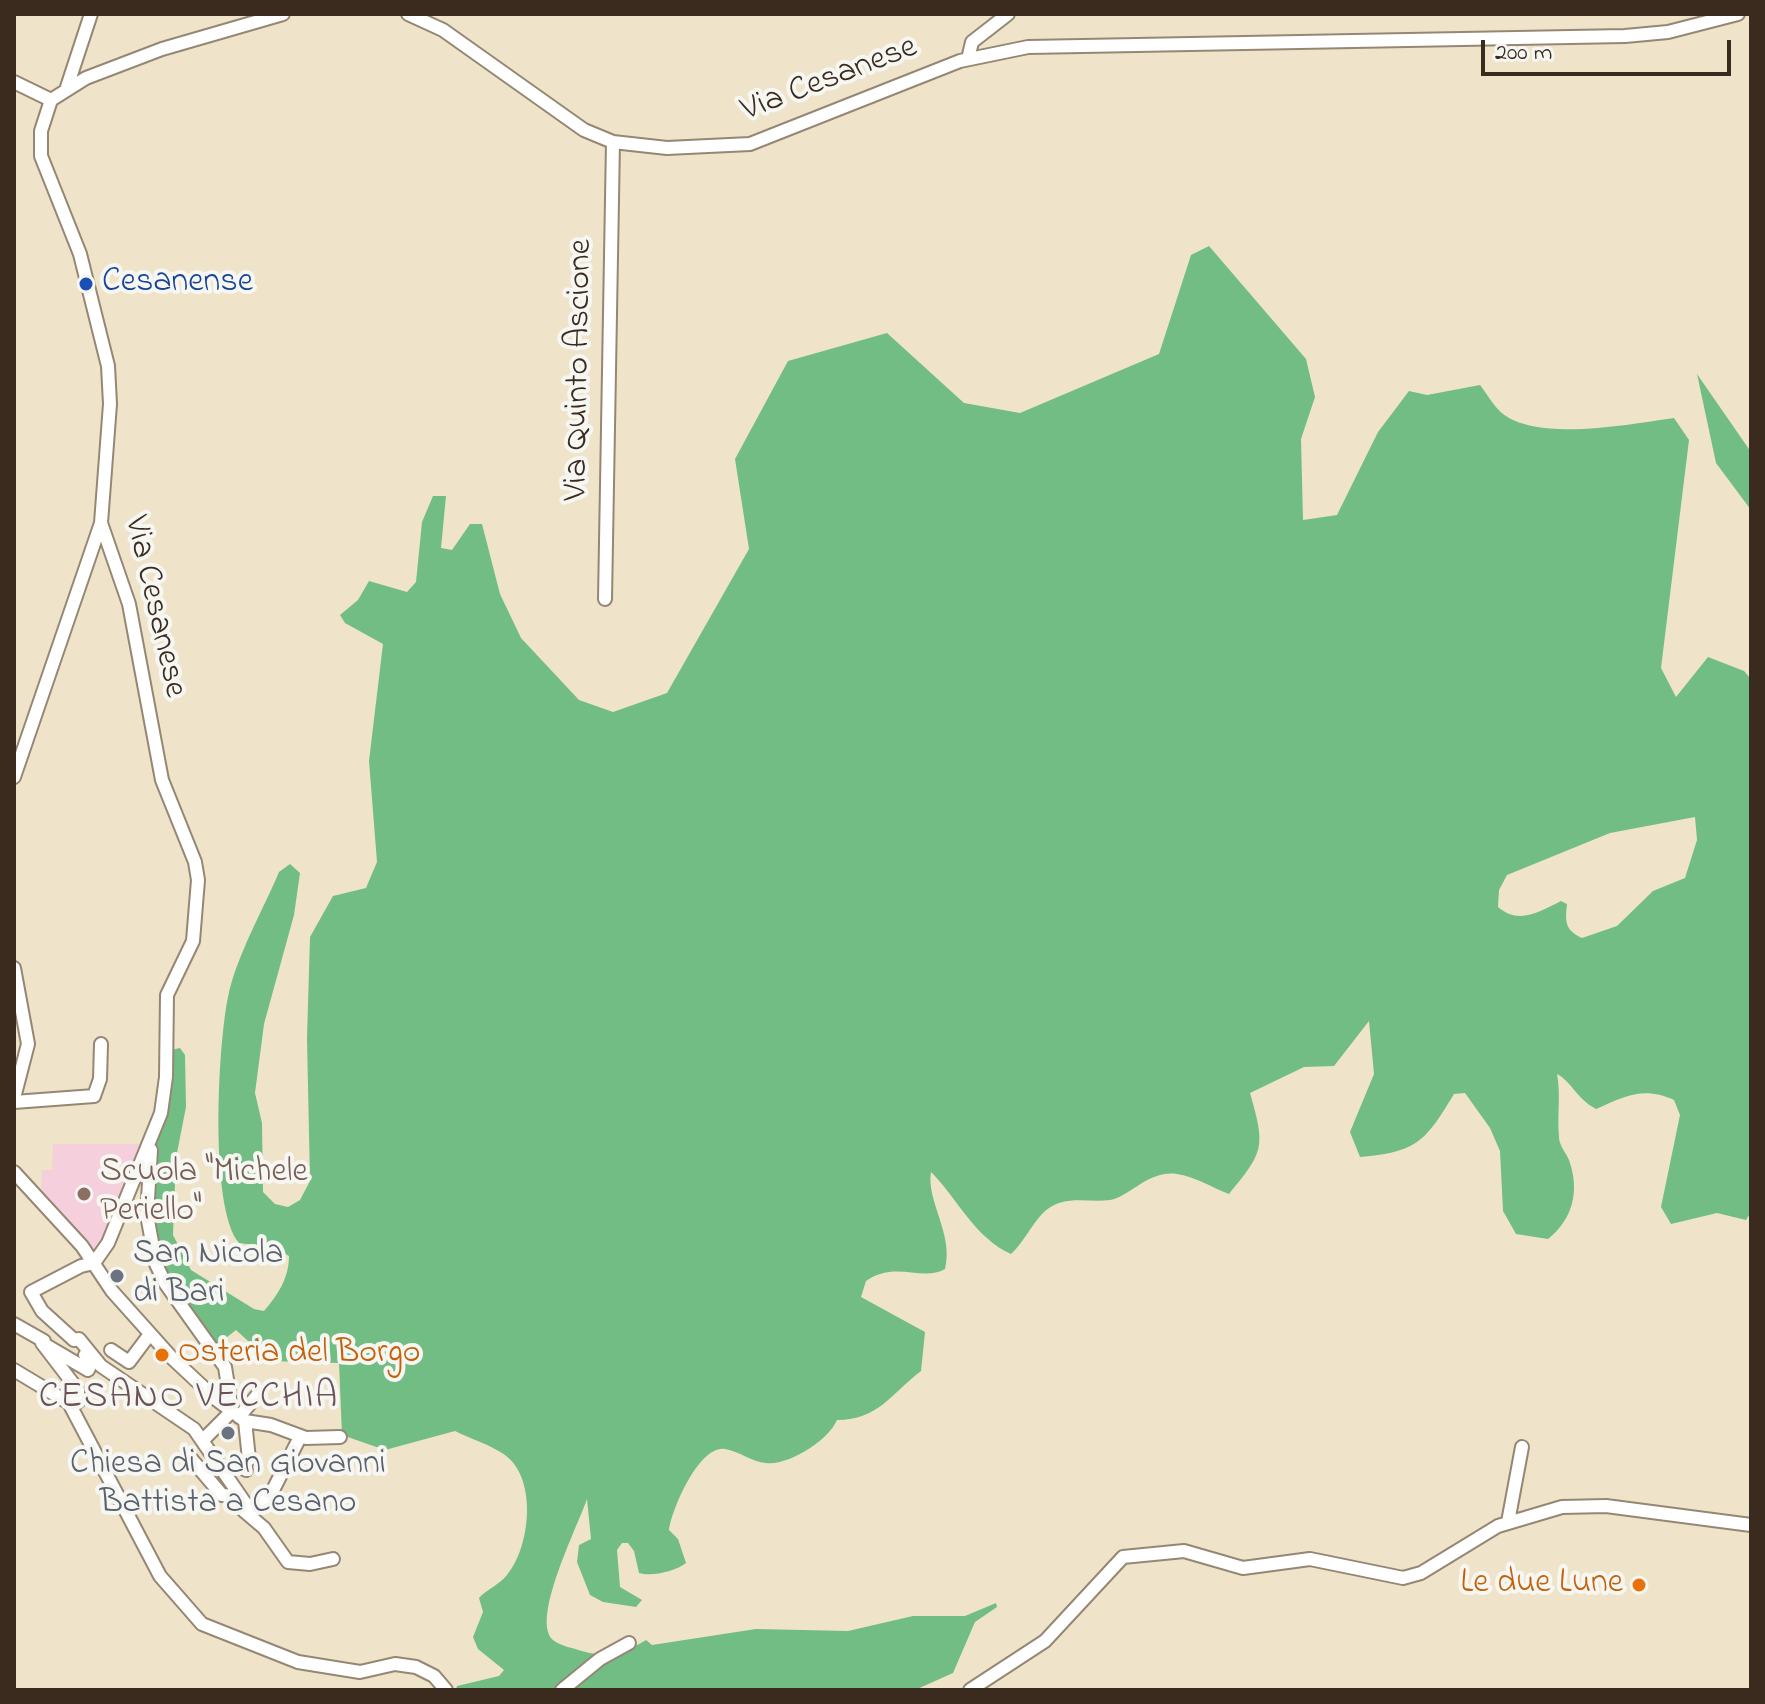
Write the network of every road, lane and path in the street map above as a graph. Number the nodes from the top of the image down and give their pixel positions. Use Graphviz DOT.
graph roads {
  1 [pos="91,14"];
  2 [pos="283,14"];
  3 [pos="408,14"];
  4 [pos="1008,14"];
  5 [pos="1738,14"];
  6 [pos="968,59"];
  7 [pos="14,82"];
  8 [pos="67,87"];
  9 [pos="51,100"];
  10 [pos="613,142"];
  11 [pos="101,523"];
  12 [pos="605,599"];
  13 [pos="14,777"];
  14 [pos="14,968"];
  15 [pos="101,1044"];
  16 [pos="14,1100"];
  17 [pos="151,1141"];
  18 [pos="14,1172"];
  19 [pos="94,1263"];
  20 [pos="19,1327"];
  21 [pos="150,1334"];
  22 [pos="74,1340"];
  23 [pos="44,1341"];
  24 [pos="105,1358"];
  25 [pos="14,1370"];
  26 [pos="259,1393"];
  27 [pos="69,1403"];
  28 [pos="239,1416"];
  29 [pos="300,1437"];
  30 [pos="340,1437"];
  31 [pos="203,1440"];
  32 [pos="1522,1447"];
  33 [pos="187,1454"];
  34 [pos="246,1470"];
  35 [pos="234,1495"];
  36 [pos="1508,1522"];
  37 [pos="1751,1525"];
  38 [pos="333,1559"];
  39 [pos="629,1643"];
  40 [pos="444,1686"];
  41 [pos="562,1690"];
  42 [pos="970,1690"];
  1 -- 8 [label="street"];
  2 -- 8 [label="street"];
  3 -- 10 [label="street, Via Cesanese"];
  4 -- 6 [label="street"];
  5 -- 6 [label="street, Via Cesanese"];
  6 -- 10 [label="street, Via Cesanese"];
  7 -- 9 [label="street"];
  8 -- 9 [label="street"];
  9 -- 11 [label="street, Via Cesanese"];
  10 -- 12 [label="street, Via Quinto Ascione"];
  11 -- 13 [label="street"];
  11 -- 17 [label="street, Via Cesanese"];
  14 -- 16 [label="street"];
  15 -- 16 [label="street"];
  17 -- 19 [label="street, Via Cesanese"];
  17 -- 28 [label="street"];
  18 -- 19 [label="street"];
  19 -- 21 [label="street"];
  19 -- 22 [label="street"];
  20 -- 23 [label="street"];
  21 -- 24 [label="street"];
  21 -- 28 [label="street"];
  22 -- 23 [label="street"];
  22 -- 24 [label="street"];
  23 -- 27 [label="street"];
  24 -- 31 [label="street"];
  25 -- 27 [label="street"];
  26 -- 28 [label="street"];
  27 -- 40 [label="street"];
  28 -- 29 [label="street"];
  28 -- 31 [label="street"];
  28 -- 34 [label="street"];
  29 -- 30 [label="street"];
  29 -- 35 [label="street"];
  31 -- 35 [label="street"];
  32 -- 36 [label="street"];
  33 -- 35 [label="street"];
  35 -- 38 [label="street"];
  36 -- 37 [label="street"];
  36 -- 42 [label="street"];
  39 -- 41 [label="street"];
}
